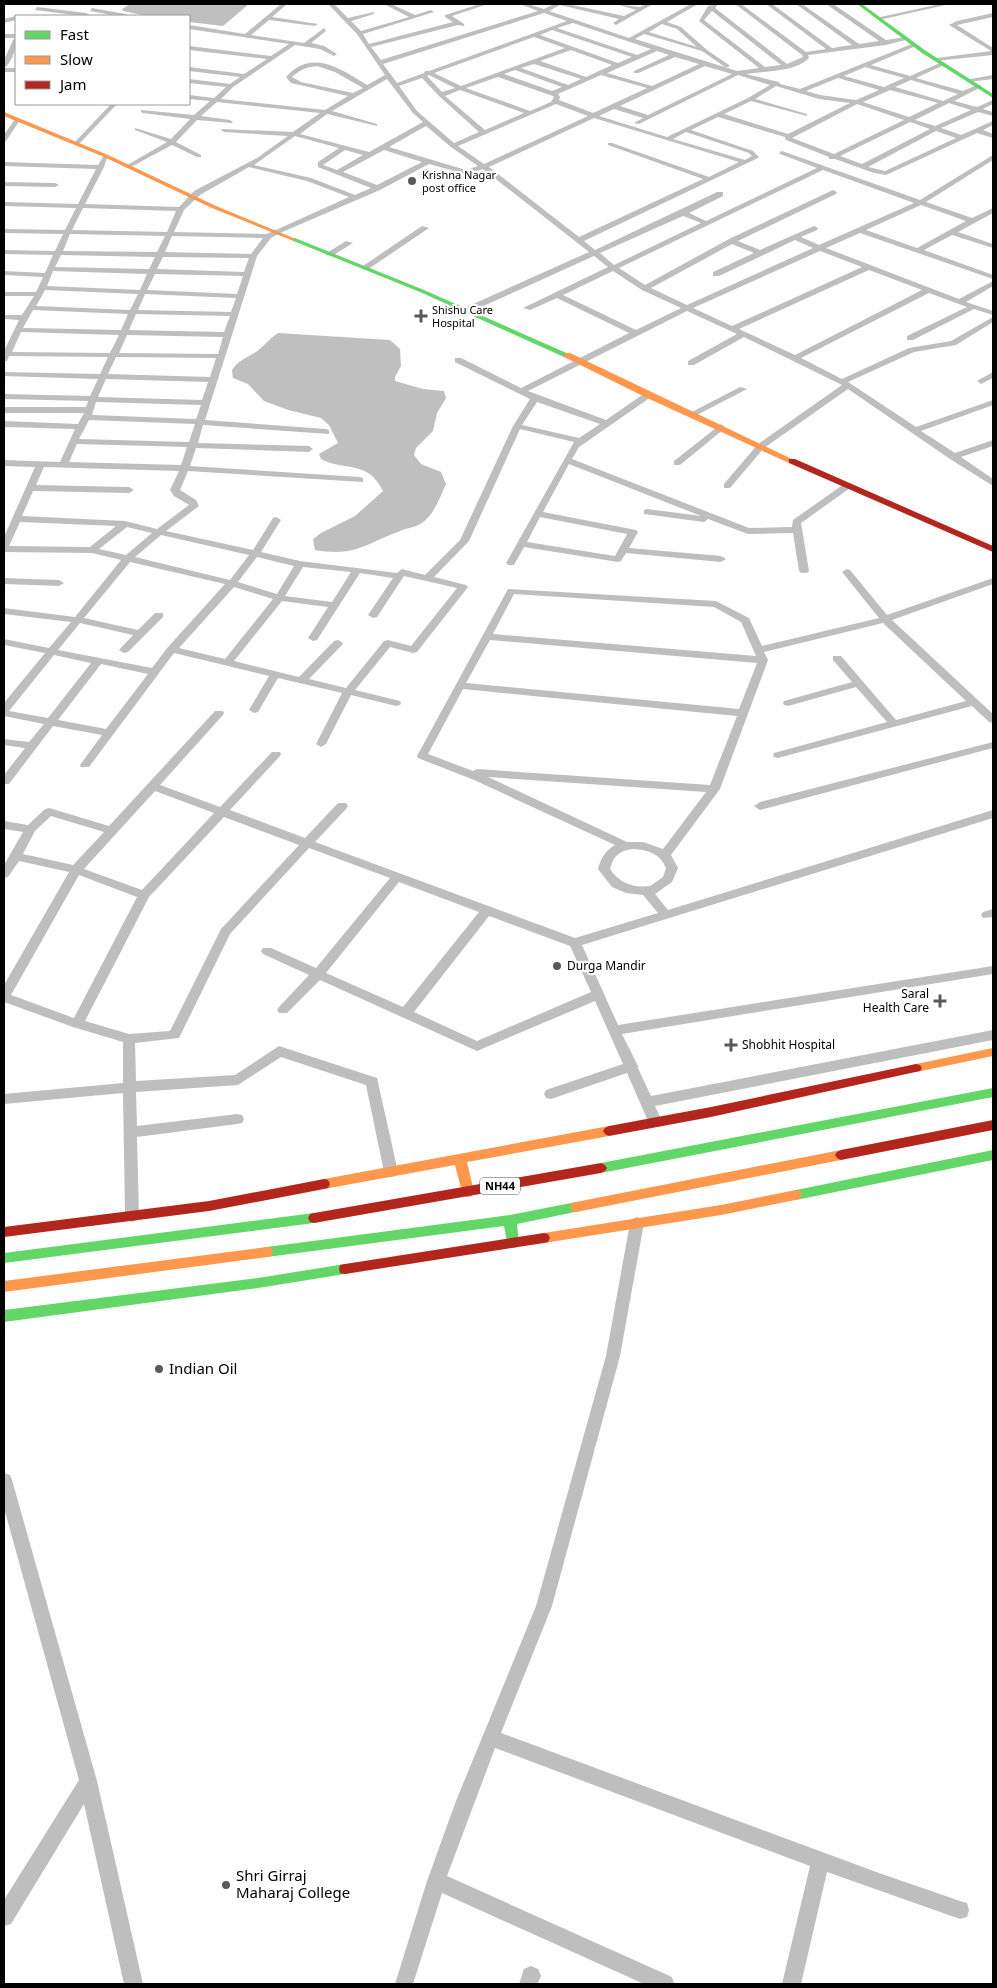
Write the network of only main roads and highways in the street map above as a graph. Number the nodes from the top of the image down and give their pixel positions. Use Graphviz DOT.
graph roads {
  1 [pos="859,4"];
  2 [pos="993,96"];
  3 [pos="4,114"];
  4 [pos="993,549"];
  5 [pos="993,1052"];
  6 [pos="993,1092"];
  7 [pos="993,1125"];
  8 [pos="993,1155"];
  9 [pos="460,1160"];
  10 [pos="468,1192"];
  11 [pos="510,1220"];
  12 [pos="4,1232"];
  13 [pos="513,1243"];
  14 [pos="4,1258"];
  15 [pos="4,1287"];
  16 [pos="4,1316"];
  1 -- 2 [label="main road"];
  3 -- 4 [label="main road"];
  5 -- 9 [label="main road"];
  6 -- 10 [label="main road, NH44"];
  7 -- 11 [label="main road"];
  8 -- 13 [label="main road"];
  9 -- 10 [label="main road"];
  9 -- 12 [label="main road"];
  10 -- 14 [label="main road, NH44"];
  11 -- 13 [label="main road"];
  11 -- 15 [label="main road"];
  13 -- 16 [label="main road"];
}
